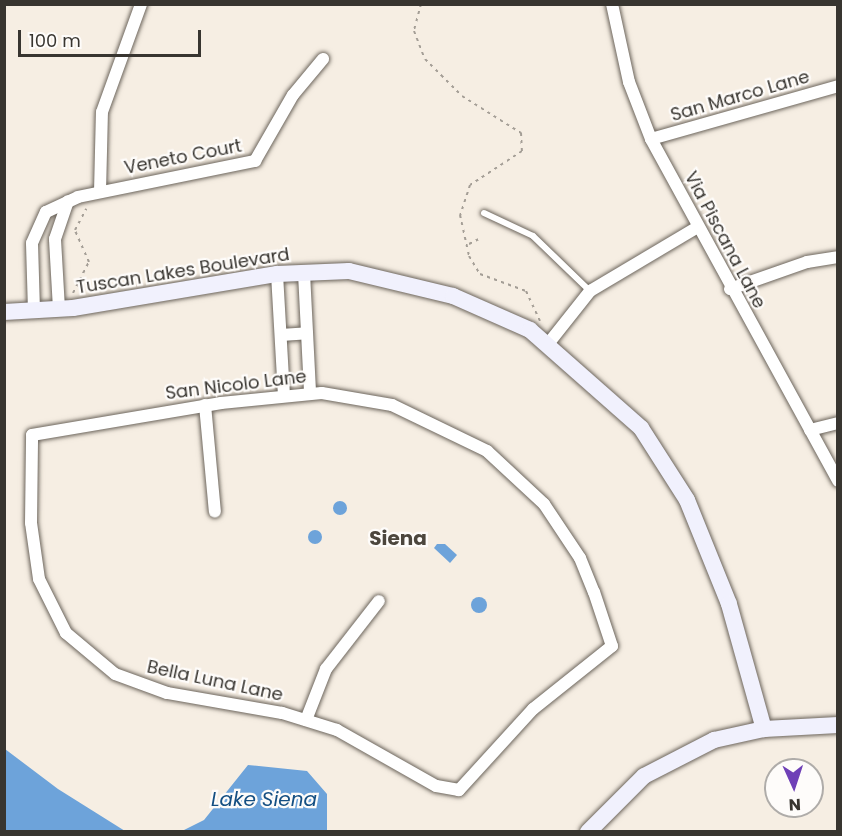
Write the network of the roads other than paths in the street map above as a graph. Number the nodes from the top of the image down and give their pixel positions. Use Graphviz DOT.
graph roads {
  1 [pos="141,4"];
  2 [pos="612,4"];
  3 [pos="323,59"];
  4 [pos="837,86"];
  5 [pos="651,139"];
  6 [pos="100,192"];
  7 [pos="68,201"];
  8 [pos="484,213"];
  9 [pos="696,228"];
  10 [pos="837,257"];
  11 [pos="304,273"];
  12 [pos="278,274"];
  13 [pos="730,289"];
  14 [pos="590,291"];
  15 [pos="59,309"];
  16 [pos="34,311"];
  17 [pos="4,312"];
  18 [pos="307,333"];
  19 [pos="281,335"];
  20 [pos="542,340"];
  21 [pos="310,393"];
  22 [pos="284,395"];
  23 [pos="205,405"];
  24 [pos="837,423"];
  25 [pos="810,430"];
  26 [pos="32,435"];
  27 [pos="837,481"];
  28 [pos="215,512"];
  29 [pos="379,602"];
  30 [pos="306,720"];
  31 [pos="837,725"];
  32 [pos="764,729"];
  33 [pos="453,791"];
  34 [pos="588,831"];
  1 -- 6 [label="street"];
  2 -- 5 [label="street, Via Piscana Lane"];
  3 -- 6 [label="street, Veneto Court"];
  4 -- 5 [label="street, San Marco Lane"];
  5 -- 9 [label="street, Via Piscana Lane"];
  6 -- 7 [label="street, Veneto Court"];
  7 -- 15 [label="street"];
  7 -- 16 [label="street, Veneto Court"];
  8 -- 14 [label="lane"];
  9 -- 13 [label="street, Via Piscana Lane"];
  9 -- 14 [label="street"];
  10 -- 13 [label="street"];
  11 -- 12 [label="street, Tuscan Lakes Boulevard"];
  11 -- 18 [label="street"];
  11 -- 20 [label="street, Tuscan Lakes Boulevard"];
  12 -- 15 [label="street, Tuscan Lakes Boulevard"];
  12 -- 19 [label="street"];
  13 -- 25 [label="street, Via Piscana Lane"];
  14 -- 20 [label="street"];
  15 -- 16 [label="street, Tuscan Lakes Boulevard"];
  16 -- 17 [label="street, Tuscan Lakes Boulevard"];
  18 -- 19 [label="street"];
  18 -- 21 [label="street"];
  19 -- 22 [label="street"];
  20 -- 32 [label="street, Tuscan Lakes Boulevard"];
  21 -- 22 [label="street, San Nicolo Lane"];
  21 -- 33 [label="street, San Nicolo Lane"];
  22 -- 23 [label="street, San Nicolo Lane"];
  23 -- 26 [label="street, San Nicolo Lane"];
  23 -- 28 [label="street"];
  24 -- 25 [label="street"];
  25 -- 27 [label="street, Via Piscana Lane"];
  26 -- 30 [label="street, Bella Luna Lane"];
  29 -- 30 [label="street"];
  30 -- 33 [label="street, Bella Luna Lane"];
  31 -- 32 [label="street"];
  32 -- 34 [label="street"];
}
